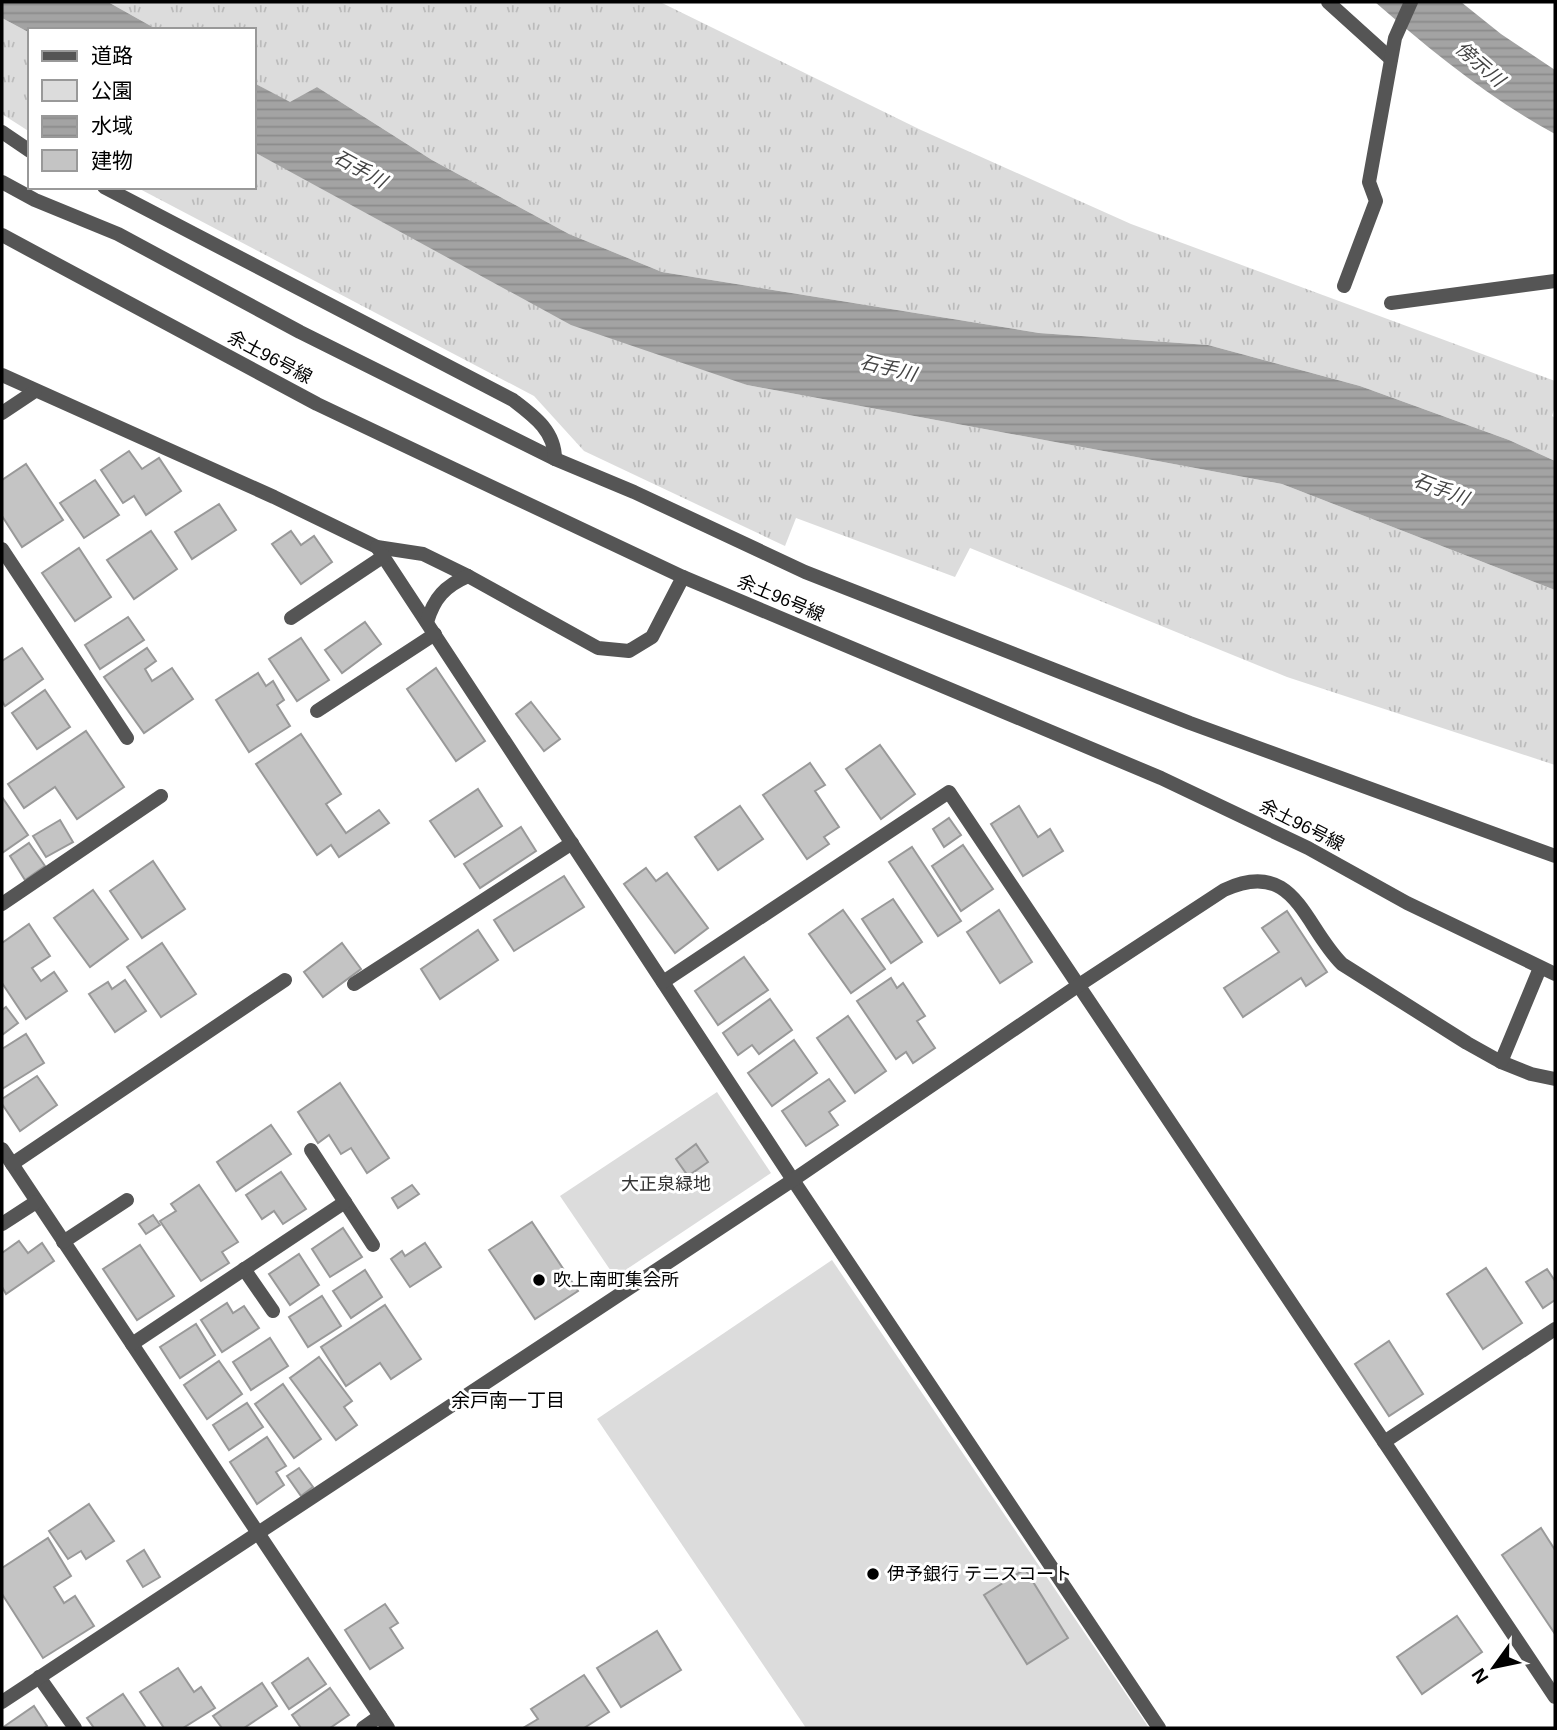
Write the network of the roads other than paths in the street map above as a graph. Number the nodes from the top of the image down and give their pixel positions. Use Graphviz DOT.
graph roads {
  1 [pos="1328,2"];
  2 [pos="1411,2"];
  3 [pos="1391,59"];
  4 [pos="2,132"];
  5 [pos="28,149"];
  6 [pos="2,182"];
  7 [pos="108,189"];
  8 [pos="2,235"];
  9 [pos="1555,281"];
  10 [pos="1344,286"];
  11 [pos="1391,303"];
  12 [pos="2,375"];
  13 [pos="35,391"];
  14 [pos="2,413"];
  15 [pos="555,459"];
  16 [pos="2,549"];
  17 [pos="381,552"];
  18 [pos="468,576"];
  19 [pos="683,577"];
  20 [pos="292,618"];
  21 [pos="431,628"];
  22 [pos="317,710"];
  23 [pos="127,738"];
  24 [pos="161,796"];
  25 [pos="572,843"];
  26 [pos="1555,856"];
  27 [pos="2,904"];
  28 [pos="1540,968"];
  29 [pos="1555,974"];
  30 [pos="285,980"];
  31 [pos="663,982"];
  32 [pos="354,984"];
  33 [pos="1079,985"];
  34 [pos="1501,1062"];
  35 [pos="1555,1079"];
  36 [pos="2,1149"];
  37 [pos="311,1150"];
  38 [pos="12,1164"];
  39 [pos="793,1180"];
  40 [pos="127,1200"];
  41 [pos="36,1202"];
  42 [pos="345,1202"];
  43 [pos="2,1224"];
  44 [pos="63,1242"];
  45 [pos="373,1245"];
  46 [pos="244,1269"];
  47 [pos="273,1311"];
  48 [pos="1555,1329"];
  49 [pos="132,1344"];
  50 [pos="1384,1442"];
  51 [pos="259,1533"];
  52 [pos="39,1677"];
  53 [pos="1555,1697"];
  54 [pos="2,1702"];
  55 [pos="384,1722"];
  56 [pos="75,1728"];
  57 [pos="363,1728"];
  58 [pos="1159,1728"];
  1 -- 3 [label="street"];
  2 -- 3 [label="street"];
  3 -- 10 [label="street"];
  4 -- 5 [label="street"];
  6 -- 15 [label="street"];
  7 -- 15 [label="street"];
  8 -- 19 [label="street, 余土96号線"];
  9 -- 11 [label="street"];
  12 -- 13 [label="street"];
  13 -- 14 [label="street"];
  13 -- 17 [label="street"];
  15 -- 26 [label="street"];
  16 -- 23 [label="street"];
  17 -- 18 [label="street"];
  17 -- 20 [label="street"];
  17 -- 21 [label="street"];
  18 -- 19 [label="street"];
  18 -- 21 [label="street"];
  19 -- 28 [label="street, 余土96号線"];
  21 -- 22 [label="street"];
  21 -- 25 [label="street"];
  24 -- 27 [label="street"];
  25 -- 31 [label="street"];
  25 -- 32 [label="street"];
  28 -- 29 [label="street, 余土96号線"];
  28 -- 34 [label="street"];
  30 -- 38 [label="street"];
  31 -- 33 [label="street"];
  31 -- 39 [label="street"];
  33 -- 34 [label="street"];
  33 -- 39 [label="street"];
  33 -- 50 [label="street"];
  34 -- 35 [label="street"];
  36 -- 38 [label="street"];
  37 -- 42 [label="street"];
  38 -- 41 [label="street"];
  39 -- 51 [label="street"];
  39 -- 58 [label="street"];
  40 -- 44 [label="street"];
  41 -- 43 [label="street"];
  41 -- 44 [label="street"];
  42 -- 45 [label="street"];
  42 -- 46 [label="street"];
  44 -- 49 [label="street"];
  46 -- 47 [label="street"];
  46 -- 49 [label="street"];
  48 -- 50 [label="street"];
  49 -- 51 [label="street"];
  50 -- 53 [label="street"];
  51 -- 52 [label="street"];
  51 -- 55 [label="street"];
  52 -- 54 [label="street"];
  52 -- 56 [label="street"];
  55 -- 57 [label="street"];
}
